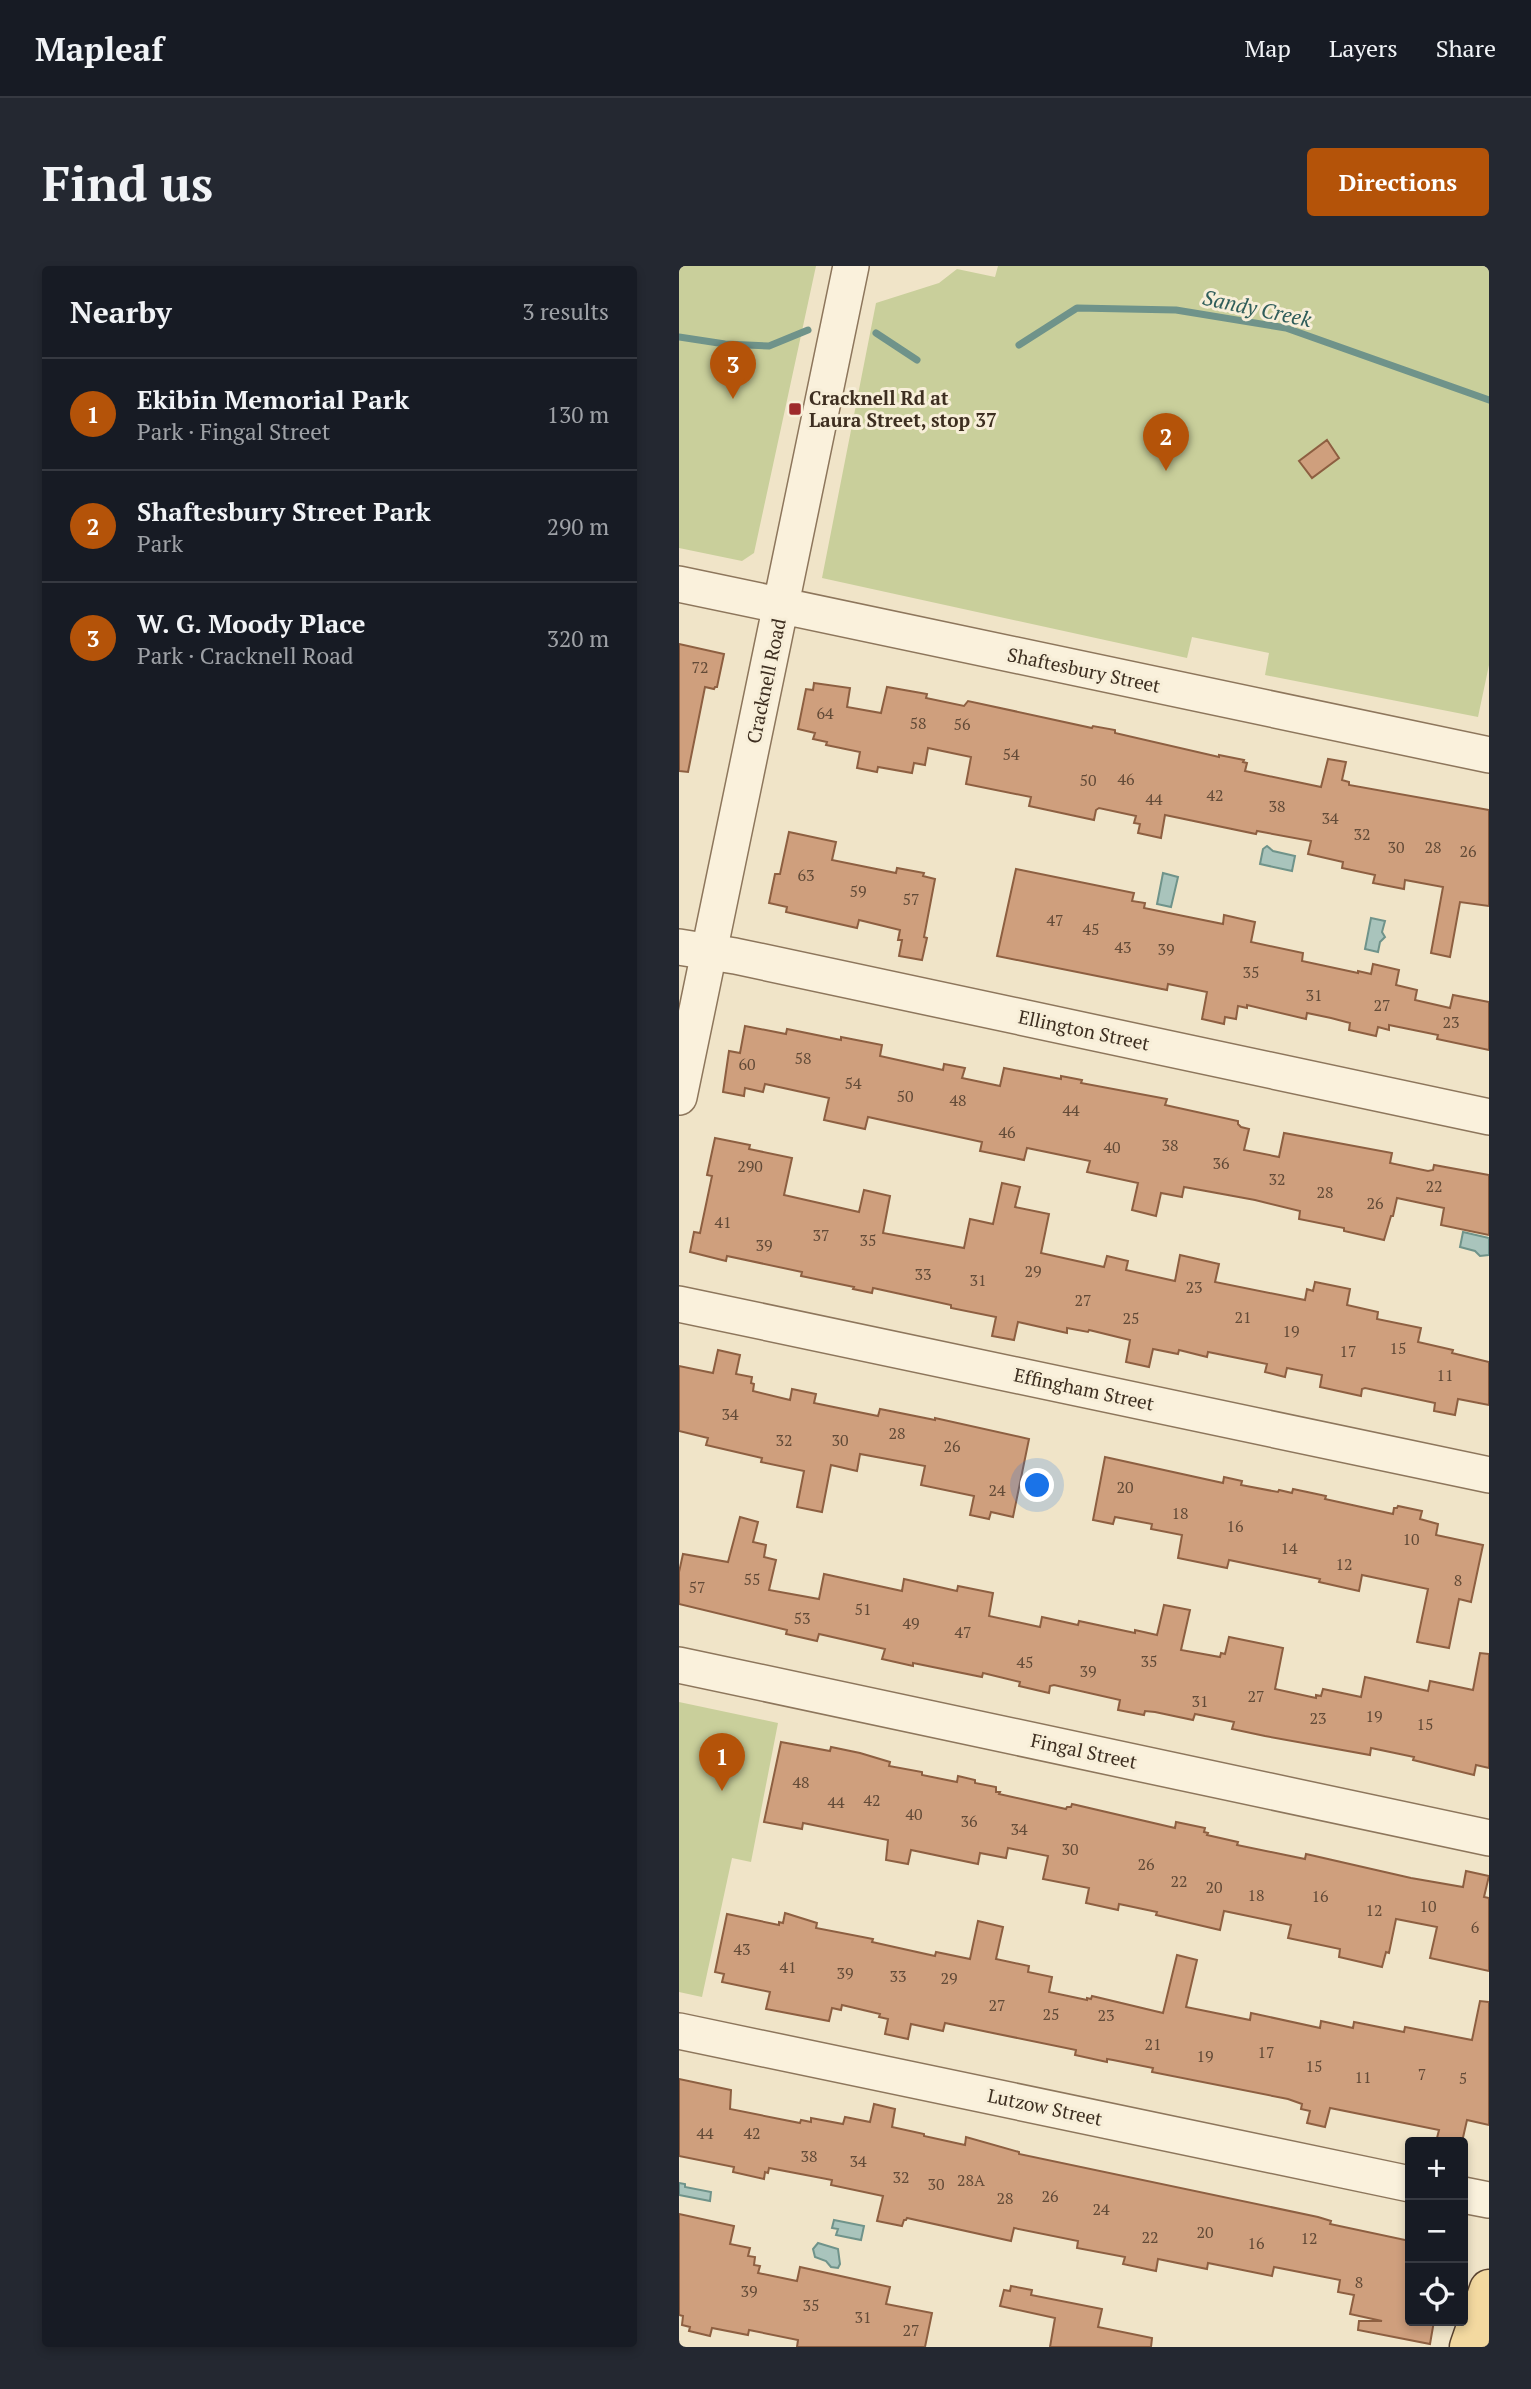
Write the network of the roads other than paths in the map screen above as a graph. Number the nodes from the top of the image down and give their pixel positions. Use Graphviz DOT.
graph roads {
  1 [pos="851,266"];
  2 [pos="679,584"];
  3 [pos="782,605"];
  4 [pos="1489,755"];
  5 [pos="694,950"];
  6 [pos="679,1097"];
  7 [pos="1489,1116"];
  8 [pos="679,1304"];
  9 [pos="1489,1475"];
  10 [pos="679,1665"];
  11 [pos="1489,1838"];
  12 [pos="679,2031"];
  13 [pos="1405,2183"];
  14 [pos="1468,2196"];
  15 [pos="1489,2200"];
  16 [pos="1489,2290"];
  17 [pos="1469,2347"];
  1 -- 3 [label="street, Cracknell Road"];
  2 -- 3 [label="street, Shaftesbury Street"];
  3 -- 4 [label="street, Shaftesbury Street"];
  3 -- 5 [label="street, Cracknell Road"];
  5 -- 6 [label="street, Cracknell Road"];
  5 -- 7 [label="street, Ellington Street"];
  8 -- 9 [label="street, Effingham Street"];
  10 -- 11 [label="street, Fingal Street"];
  12 -- 13 [label="street, Lutzow Street"];
  14 -- 15 [label="street"];
  16 -- 17 [label="main road"];
}
